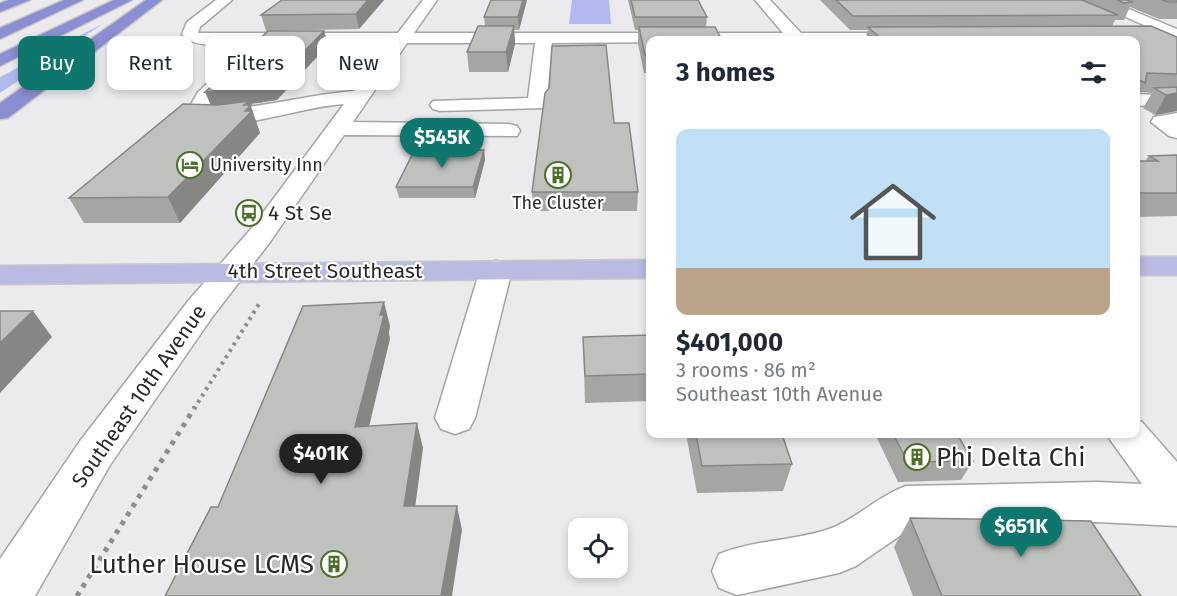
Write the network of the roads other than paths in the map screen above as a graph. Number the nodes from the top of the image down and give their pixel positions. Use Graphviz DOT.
graph roads {
  1 [pos="23,0"];
  2 [pos="76,0"];
  3 [pos="125,0"];
  4 [pos="155,0"];
  5 [pos="225,0"];
  6 [pos="430,0"];
  7 [pos="762,0"];
  8 [pos="1095,0"];
  9 [pos="0,8"];
  10 [pos="0,34"];
  11 [pos="794,36"];
  12 [pos="1177,36"];
  13 [pos="1140,37"];
  14 [pos="205,38"];
  15 [pos="305,38"];
  16 [pos="402,38"];
  17 [pos="544,39"];
  18 [pos="646,39"];
  19 [pos="0,61"];
  20 [pos="211,90"];
  21 [pos="360,97"];
  22 [pos="1140,101"];
  23 [pos="440,105"];
  24 [pos="1173,110"];
  25 [pos="0,112"];
  26 [pos="338,128"];
  27 [pos="509,131"];
  28 [pos="1177,131"];
  29 [pos="1140,266"];
  30 [pos="1177,266"];
  31 [pos="646,269"];
  32 [pos="496,270"];
  33 [pos="231,272"];
  34 [pos="0,275"];
  35 [pos="454,418"];
  36 [pos="1130,438"];
  37 [pos="1177,494"];
  38 [pos="1177,506"];
  39 [pos="737,571"];
  40 [pos="6,596"];
  1 -- 9 [label="highway"];
  2 -- 10 [label="highway"];
  3 -- 19 [label="highway"];
  4 -- 25 [label="highway"];
  5 -- 14 [label="street"];
  6 -- 16 [label="street, Southeast 10th Avenue"];
  7 -- 11 [label="street"];
  8 -- 12 [label="street"];
  12 -- 13 [label="street"];
  15 -- 16 [label="street"];
  16 -- 17 [label="street"];
  16 -- 21 [label="street, Southeast 10th Avenue"];
  17 -- 18 [label="street"];
  17 -- 23 [label="street"];
  20 -- 21 [label="street"];
  21 -- 26 [label="street, Southeast 10th Avenue"];
  22 -- 24 [label="street"];
  24 -- 28 [label="street"];
  26 -- 27 [label="street"];
  26 -- 33 [label="street, Southeast 10th Avenue"];
  29 -- 30 [label="main road"];
  31 -- 32 [label="main road, 4th Street Southeast"];
  32 -- 33 [label="main road, 4th Street Southeast"];
  32 -- 35 [label="street"];
  33 -- 34 [label="main road, 4th Street Southeast"];
  33 -- 40 [label="street, Southeast 10th Avenue"];
  36 -- 37 [label="street"];
  38 -- 39 [label="street"];
}
